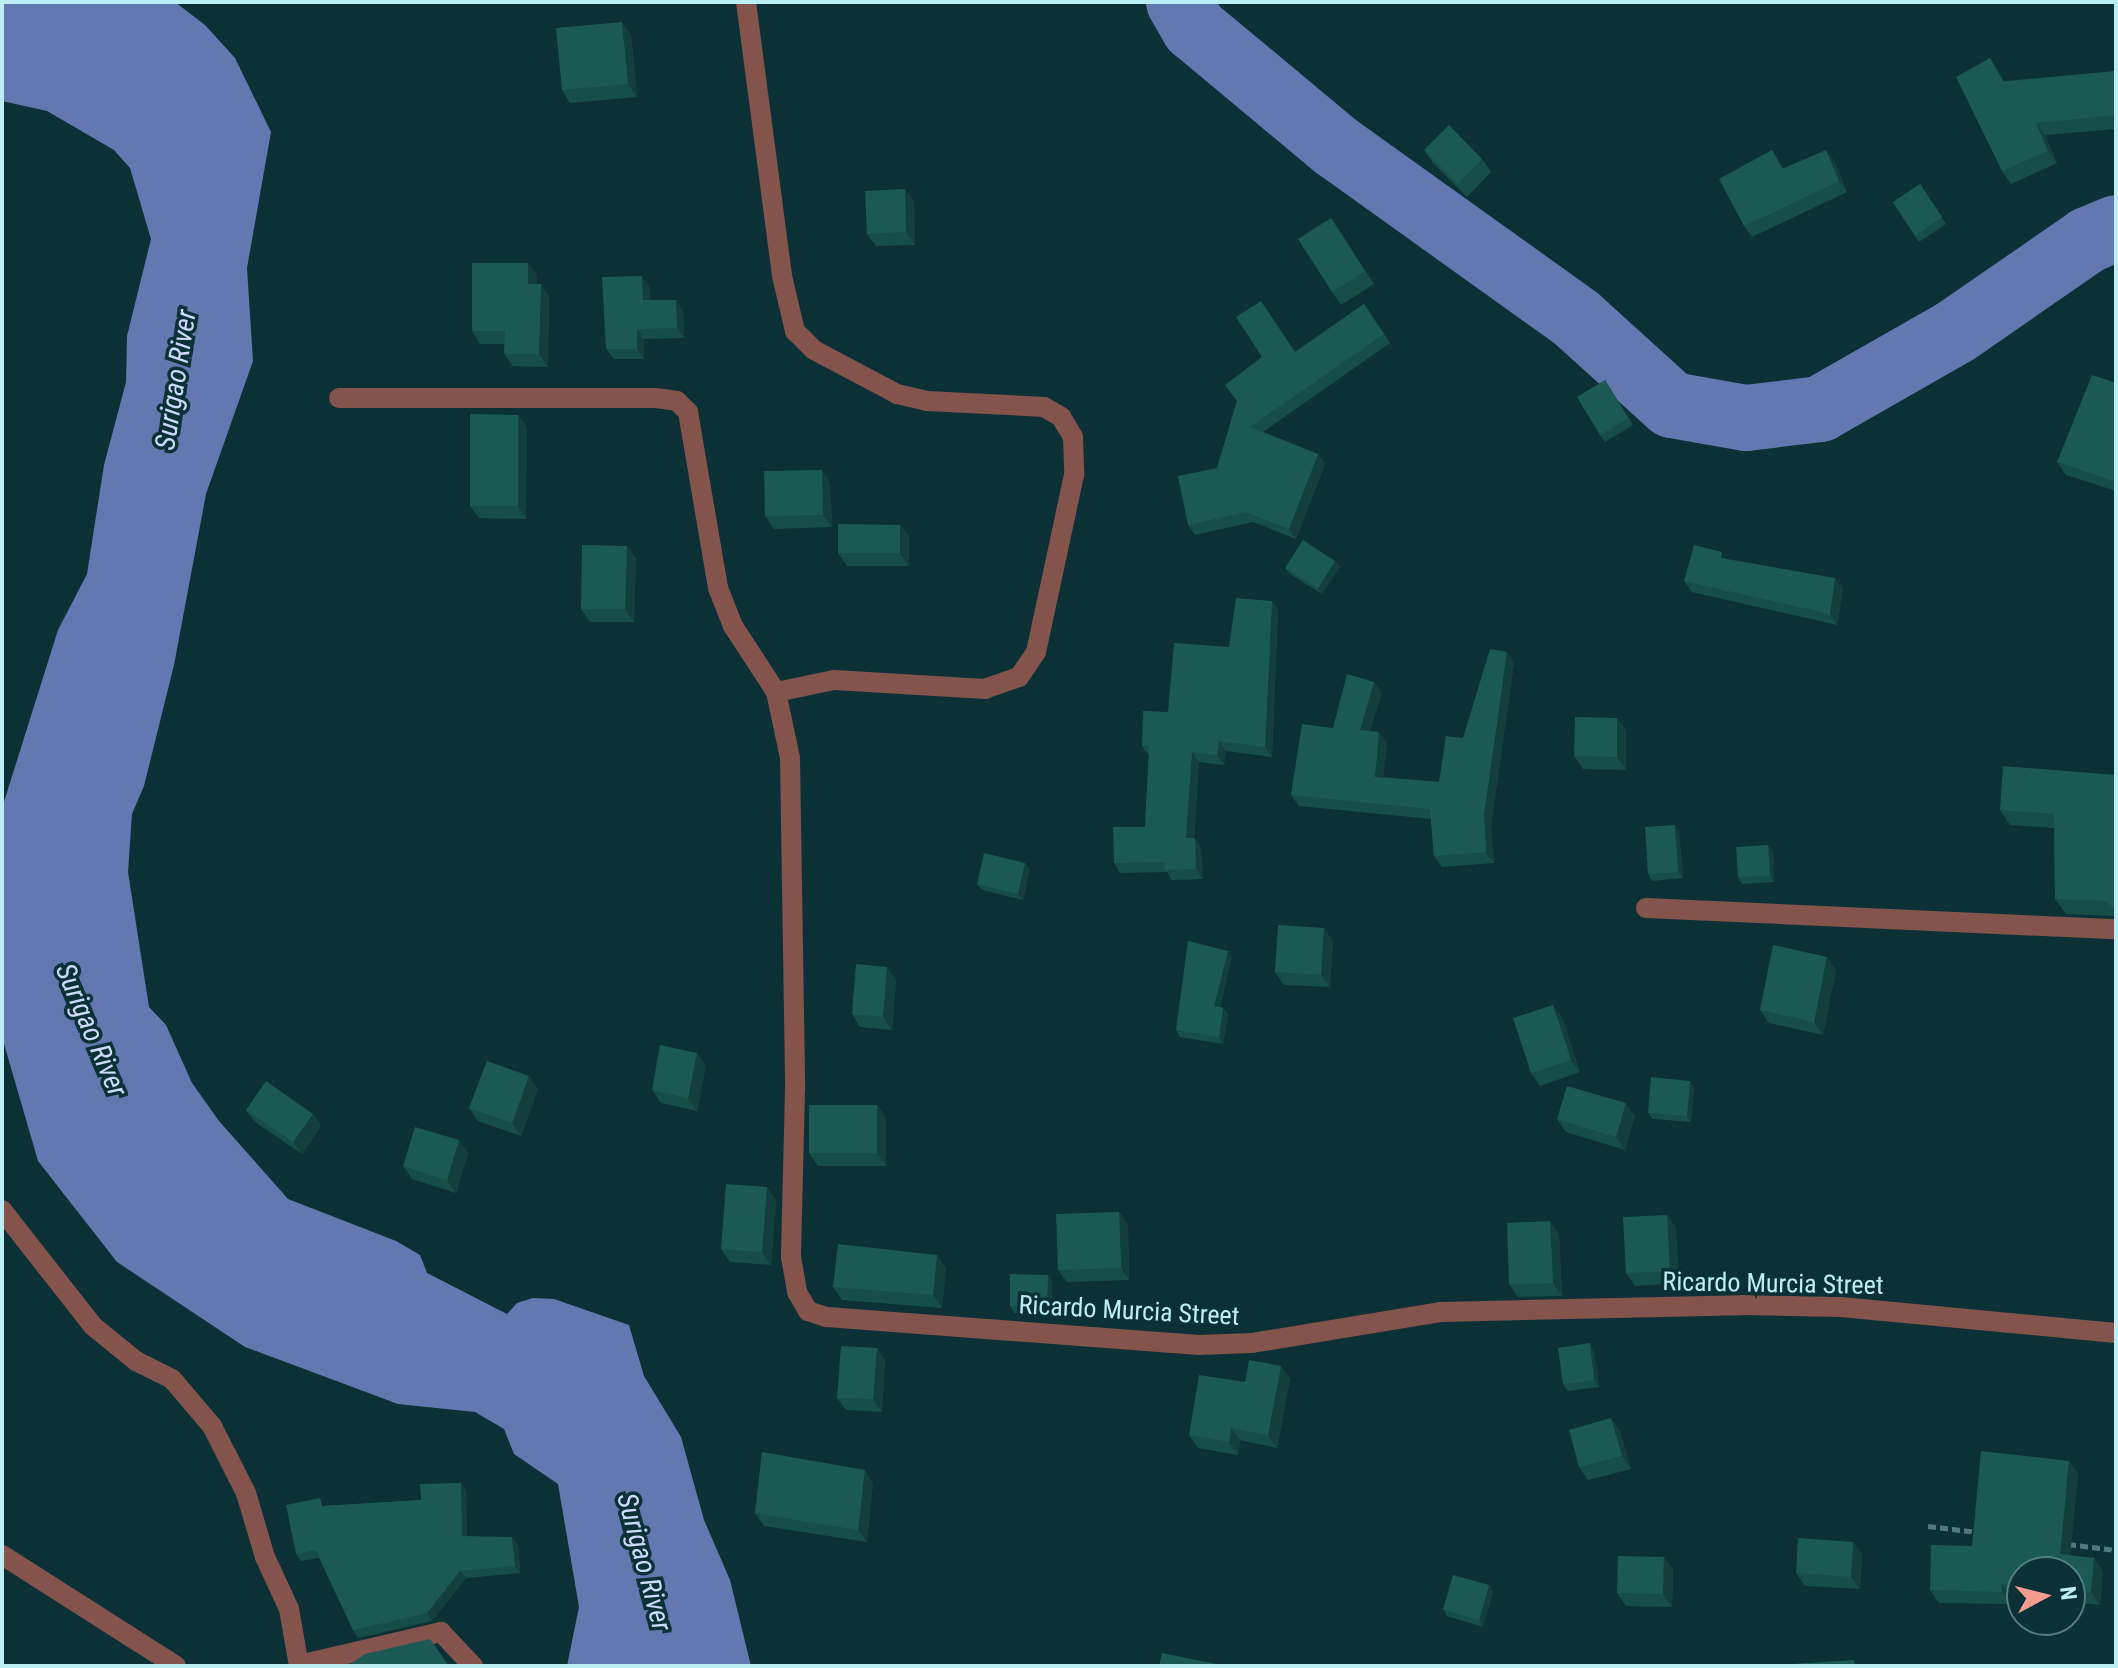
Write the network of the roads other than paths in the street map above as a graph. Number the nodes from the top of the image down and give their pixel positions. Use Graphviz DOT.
graph roads {
  1 [pos="746,2"];
  2 [pos="339,398"];
  3 [pos="776,692"];
  4 [pos="1646,908"];
  5 [pos="2116,929"];
  6 [pos="2,1210"];
  7 [pos="2116,1333"];
  8 [pos="2,1555"];
  9 [pos="176,1666"];
  10 [pos="299,1666"];
  11 [pos="473,1666"];
  1 -- 3 [label="street"];
  2 -- 3 [label="street"];
  3 -- 7 [label="street, Ricardo Murcia Street"];
  4 -- 5 [label="street"];
  6 -- 10 [label="street"];
  8 -- 9 [label="street"];
  10 -- 11 [label="street"];
}
